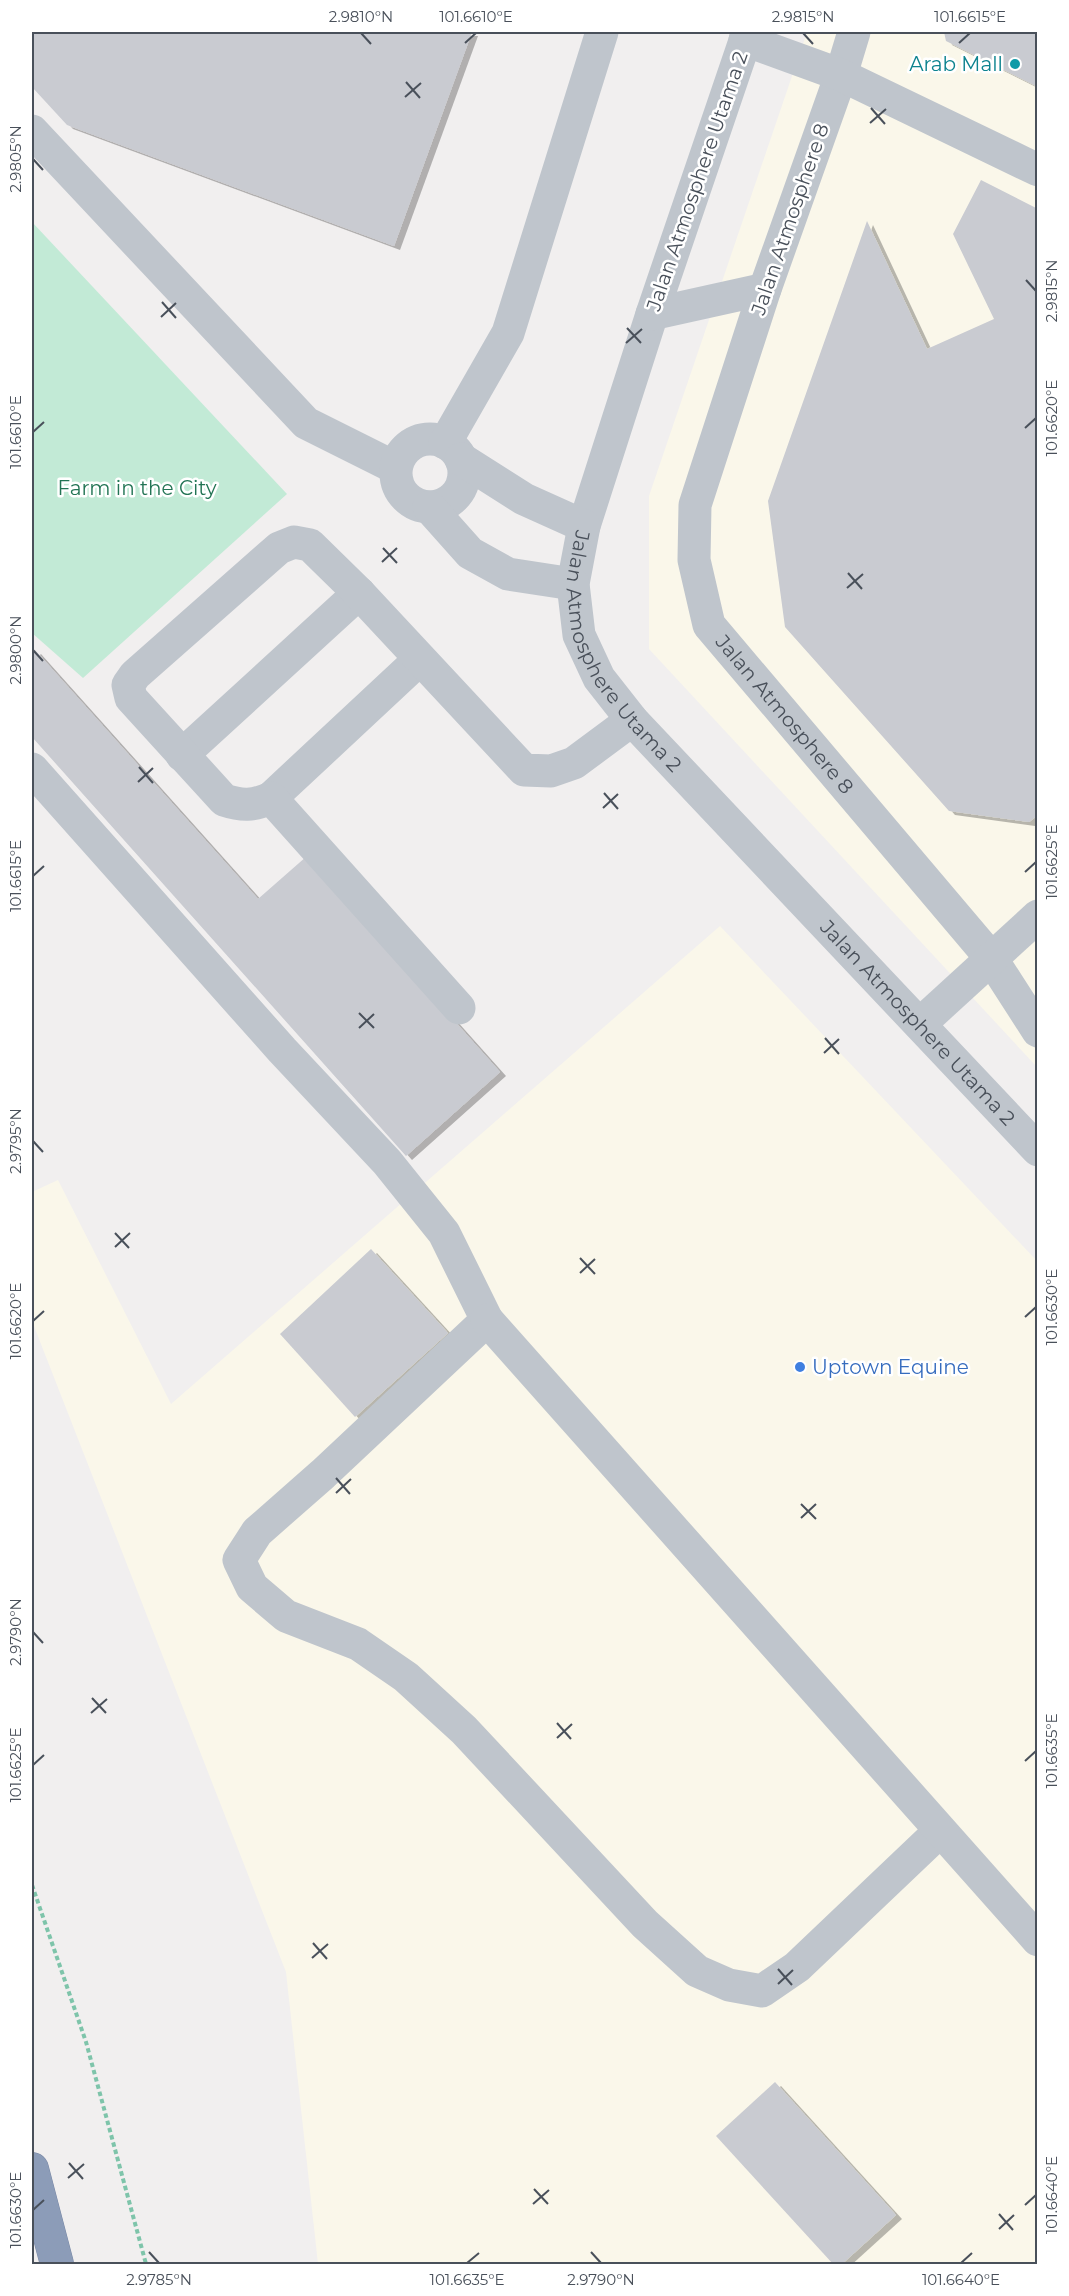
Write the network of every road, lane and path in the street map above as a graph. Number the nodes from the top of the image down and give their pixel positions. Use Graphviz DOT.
graph roads {
  1 [pos="602,32"];
  2 [pos="854,32"];
  3 [pos="747,36"];
  4 [pos="841,75"];
  5 [pos="32,131"];
  6 [pos="1038,170"];
  7 [pos="765,289"];
  8 [pos="652,314"];
  9 [pos="453,451"];
  10 [pos="396,468"];
  11 [pos="429,507"];
  12 [pos="584,526"];
  13 [pos="573,584"];
  14 [pos="359,593"];
  15 [pos="420,659"];
  16 [pos="632,720"];
  17 [pos="182,755"];
  18 [pos="32,769"];
  19 [pos="271,798"];
  20 [pos="1038,916"];
  21 [pos="991,958"];
  22 [pos="459,1008"];
  23 [pos="920,1024"];
  24 [pos="1038,1031"];
  25 [pos="1038,1150"];
  26 [pos="487,1320"];
  27 [pos="940,1831"];
  28 [pos="32,1885"];
  29 [pos="1033,1925"];
  30 [pos="34,2179"];
  31 [pos="47,2265"];
  32 [pos="57,2265"];
  33 [pos="146,2265"];
  1 -- 9 [label="street"];
  2 -- 4 [label="street, Jalan Atmosphere 8"];
  3 -- 4 [label="street"];
  3 -- 8 [label="street, Jalan Atmosphere Utama 2"];
  4 -- 6 [label="street"];
  4 -- 7 [label="street, Jalan Atmosphere 8"];
  5 -- 10 [label="street"];
  7 -- 8 [label="street"];
  7 -- 21 [label="street, Jalan Atmosphere 8"];
  8 -- 12 [label="street, Jalan Atmosphere Utama 2"];
  9 -- 10 [label="street"];
  9 -- 11 [label="street"];
  9 -- 12 [label="street"];
  10 -- 11 [label="street"];
  11 -- 13 [label="street"];
  12 -- 13 [label="street, Jalan Atmosphere Utama 2"];
  13 -- 16 [label="street, Jalan Atmosphere Utama 2"];
  14 -- 15 [label="street"];
  14 -- 17 [label="street"];
  14 -- 17 [label="street"];
  15 -- 16 [label="street"];
  15 -- 19 [label="street"];
  16 -- 23 [label="street, Jalan Atmosphere Utama 2"];
  17 -- 19 [label="street"];
  18 -- 26 [label="street"];
  19 -- 22 [label="street"];
  20 -- 21 [label="street"];
  21 -- 23 [label="street"];
  21 -- 24 [label="street, Jalan Atmosphere 8"];
  23 -- 25 [label="street, Jalan Atmosphere Utama 2"];
  26 -- 27 [label="street"];
  26 -- 27 [label="street"];
  27 -- 29 [label="street"];
  28 -- 33 [label="path"];
  30 -- 31 [label="highway"];
  30 -- 32 [label="highway"];
}
